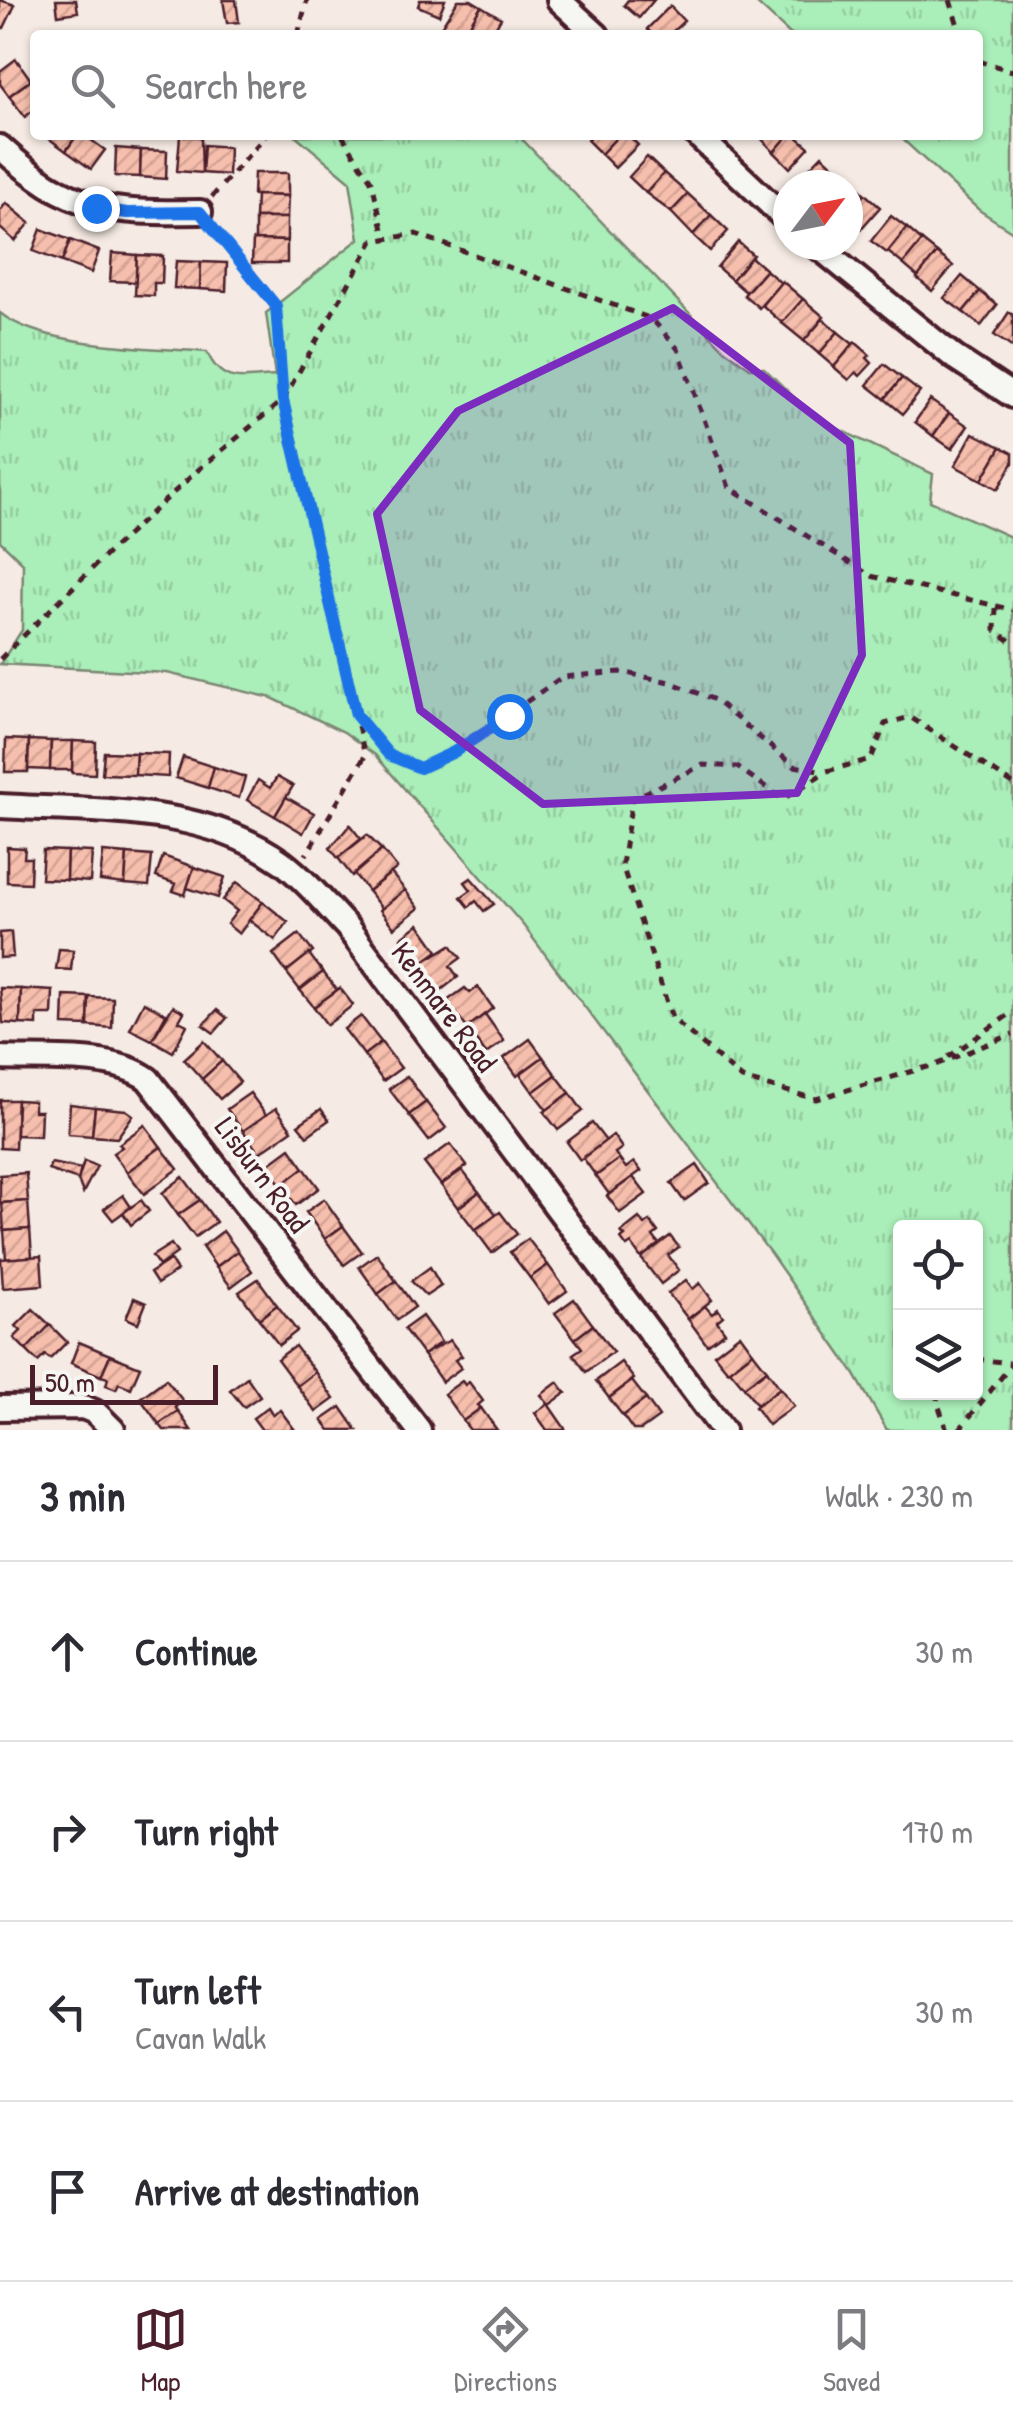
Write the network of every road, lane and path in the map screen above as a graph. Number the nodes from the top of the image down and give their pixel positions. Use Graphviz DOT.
graph roads {
  1 [pos="307,0"];
  2 [pos="559,0"];
  3 [pos="950,0"];
  4 [pos="299,30"];
  5 [pos="592,30"];
  6 [pos="959,30"];
  7 [pos="983,62"];
  8 [pos="1013,71"];
  9 [pos="262,140"];
  10 [pos="345,140"];
  11 [pos="702,140"];
  12 [pos="0,147"];
  13 [pos="773,206"];
  14 [pos="200,212"];
  15 [pos="385,238"];
  16 [pos="834,260"];
  17 [pos="1013,396"];
  18 [pos="283,400"];
  19 [pos="996,608"];
  20 [pos="1013,610"];
  21 [pos="1013,643"];
  22 [pos="0,659"];
  23 [pos="356,715"];
  24 [pos="827,771"];
  25 [pos="1013,784"];
  26 [pos="0,806"];
  27 [pos="295,873"];
  28 [pos="1013,1012"];
  29 [pos="1013,1034"];
  30 [pos="0,1058"];
  31 [pos="938,1064"];
  32 [pos="983,1360"];
  33 [pos="1013,1363"];
  34 [pos="937,1400"];
  35 [pos="0,1408"];
  36 [pos="113,1430"];
  37 [pos="418,1430"];
  38 [pos="724,1430"];
  39 [pos="947,1430"];
  40 [pos="958,1430"];
  1 -- 4 [label="path"];
  2 -- 5 [label="street"];
  3 -- 6 [label="path"];
  7 -- 8 [label="path"];
  9 -- 14 [label="path"];
  10 -- 15 [label="path"];
  11 -- 13 [label="street"];
  12 -- 14 [label="street"];
  14 -- 18 [label="path"];
  15 -- 18 [label="path"];
  15 -- 19 [label="path"];
  16 -- 17 [label="street"];
  18 -- 22 [label="path"];
  18 -- 23 [label="path"];
  19 -- 20 [label="path"];
  19 -- 21 [label="path"];
  23 -- 24 [label="path"];
  23 -- 27 [label="path"];
  24 -- 25 [label="path"];
  24 -- 31 [label="path"];
  26 -- 27 [label="street, Kenmare Road"];
  27 -- 38 [label="street, Kenmare Road"];
  28 -- 31 [label="path"];
  29 -- 31 [label="path"];
  30 -- 37 [label="street, Lisburn Road"];
  32 -- 33 [label="path"];
  33 -- 40 [label="path"];
  34 -- 39 [label="path"];
  35 -- 36 [label="street"];
}
